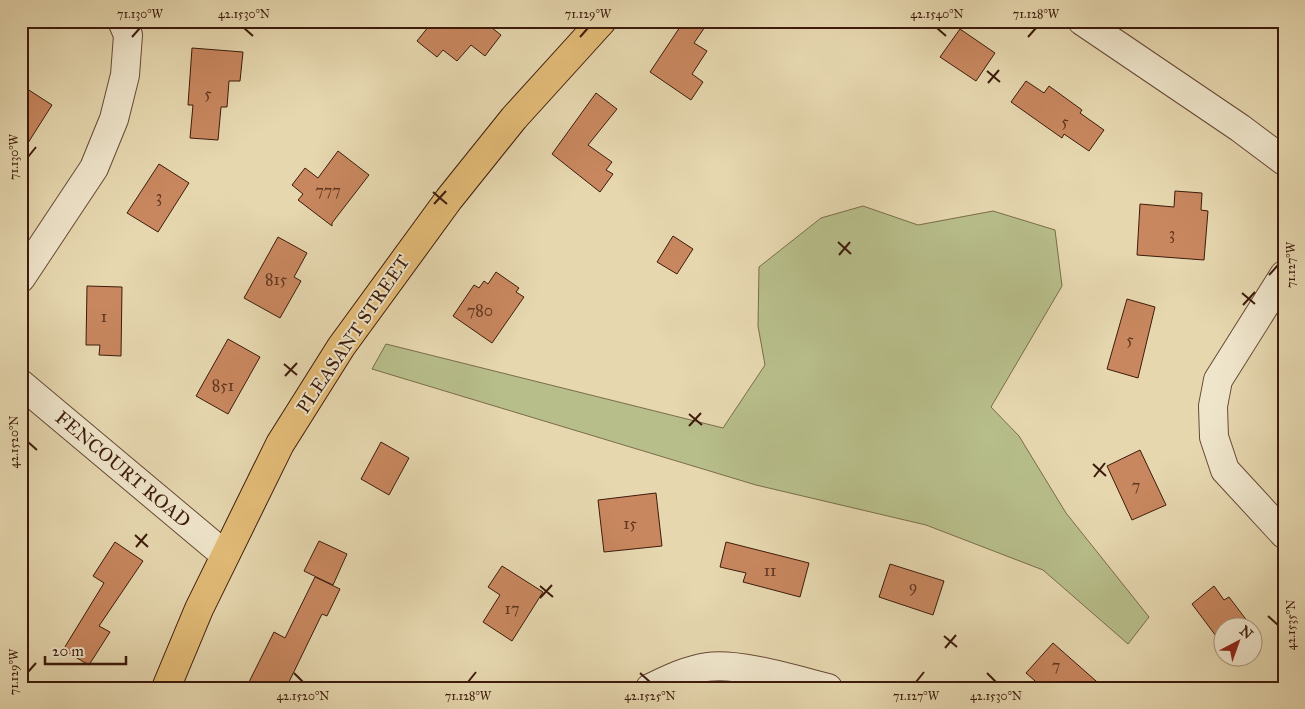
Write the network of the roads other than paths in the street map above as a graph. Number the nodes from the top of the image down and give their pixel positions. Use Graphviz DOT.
graph roads {
  1 [pos="122,21"];
  2 [pos="602,21"];
  3 [pos="1082,21"];
  4 [pos="1284,161"];
  5 [pos="1284,275"];
  6 [pos="21,278"];
  7 [pos="21,384"];
  8 [pos="1284,534"];
  9 [pos="225,555"];
  10 [pos="166,688"];
  11 [pos="650,688"];
  12 [pos="828,688"];
  1 -- 6 [label="street"];
  2 -- 9 [label="main road, PLEASANT STREET"];
  3 -- 4 [label="street"];
  5 -- 8 [label="street"];
  7 -- 9 [label="street, FENCOURT ROAD"];
  9 -- 10 [label="main road, PLEASANT STREET"];
  11 -- 12 [label="street"];
}
